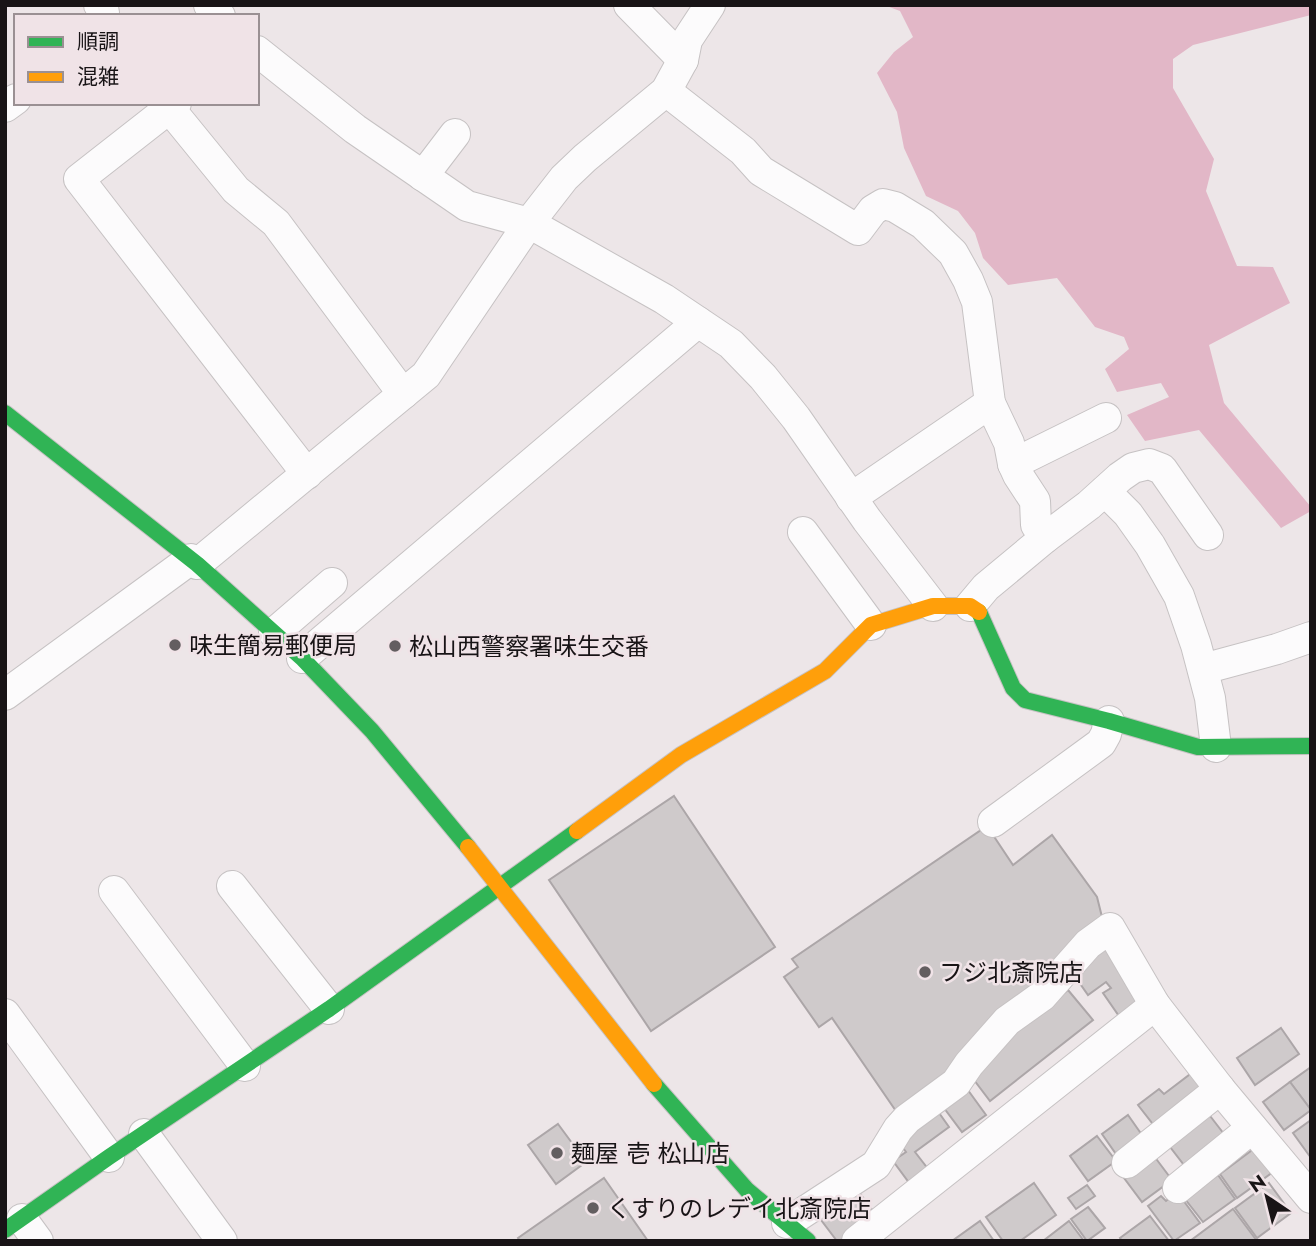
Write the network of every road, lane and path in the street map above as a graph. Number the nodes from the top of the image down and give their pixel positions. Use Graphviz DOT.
graph roads {
  1 [pos="629,5"];
  2 [pos="710,5"];
  3 [pos="259,53"];
  4 [pos="683,60"];
  5 [pos="666,91"];
  6 [pos="173,106"];
  7 [pos="455,135"];
  8 [pos="423,176"];
  9 [pos="529,223"];
  10 [pos="698,322"];
  11 [pos="403,394"];
  12 [pos="990,403"];
  13 [pos="5,413"];
  14 [pos="1106,418"];
  15 [pos="1013,464"];
  16 [pos="307,474"];
  17 [pos="1104,491"];
  18 [pos="851,498"];
  19 [pos="803,532"];
  20 [pos="1208,535"];
  21 [pos="1045,538"];
  22 [pos="194,561"];
  23 [pos="332,583"];
  24 [pos="933,606"];
  25 [pos="970,606"];
  26 [pos="871,625"];
  27 [pos="274,633"];
  28 [pos="1311,638"];
  29 [pos="302,658"];
  30 [pos="1203,669"];
  31 [pos="5,695"];
  32 [pos="1108,721"];
  33 [pos="1311,746"];
  34 [pos="1216,747"];
  35 [pos="993,822"];
  36 [pos="232,886"];
  37 [pos="500,887"];
  38 [pos="114,891"];
  39 [pos="1155,1005"];
  40 [pos="329,1009"];
  41 [pos="5,1014"];
  42 [pos="245,1066"];
  43 [pos="1220,1089"];
  44 [pos="1252,1128"];
  45 [pos="145,1134"];
  46 [pos="109,1157"];
  47 [pos="1127,1163"];
  48 [pos="1307,1187"];
  49 [pos="1178,1188"];
  50 [pos="22,1230"];
  51 [pos="798,1232"];
  52 [pos="222,1241"];
  53 [pos="858,1241"];
  1 -- 4 [label="street"];
  2 -- 4 [label="street"];
  3 -- 8 [label="street"];
  4 -- 5 [label="street"];
  5 -- 9 [label="street"];
  5 -- 12 [label="street"];
  6 -- 11 [label="street"];
  6 -- 16 [label="street"];
  7 -- 8 [label="street"];
  8 -- 9 [label="street"];
  9 -- 10 [label="street"];
  9 -- 11 [label="street"];
  10 -- 18 [label="street"];
  10 -- 29 [label="street"];
  11 -- 16 [label="street"];
  12 -- 15 [label="street"];
  12 -- 18 [label="street"];
  13 -- 22 [label="street"];
  14 -- 15 [label="street"];
  15 -- 21 [label="street"];
  16 -- 22 [label="street"];
  17 -- 20 [label="street"];
  17 -- 21 [label="street"];
  17 -- 30 [label="street"];
  18 -- 24 [label="street"];
  19 -- 26 [label="street"];
  21 -- 25 [label="street"];
  22 -- 27 [label="street"];
  22 -- 31 [label="street"];
  23 -- 27 [label="street"];
  24 -- 25 [label="street"];
  24 -- 26 [label="street"];
  25 -- 32 [label="street"];
  26 -- 37 [label="street"];
  27 -- 29 [label="street"];
  28 -- 30 [label="street"];
  29 -- 37 [label="street"];
  30 -- 34 [label="street"];
  32 -- 34 [label="street"];
  32 -- 35 [label="street"];
  33 -- 34 [label="street"];
  36 -- 40 [label="street"];
  37 -- 40 [label="street"];
  37 -- 51 [label="street"];
  38 -- 42 [label="street"];
  39 -- 43 [label="street"];
  39 -- 51 [label="street"];
  39 -- 53 [label="street"];
  40 -- 42 [label="street"];
  41 -- 46 [label="street"];
  42 -- 45 [label="street"];
  43 -- 44 [label="street"];
  43 -- 47 [label="street"];
  44 -- 48 [label="street"];
  44 -- 49 [label="street"];
  45 -- 46 [label="street"];
  45 -- 52 [label="street"];
  46 -- 50 [label="street"];
}
